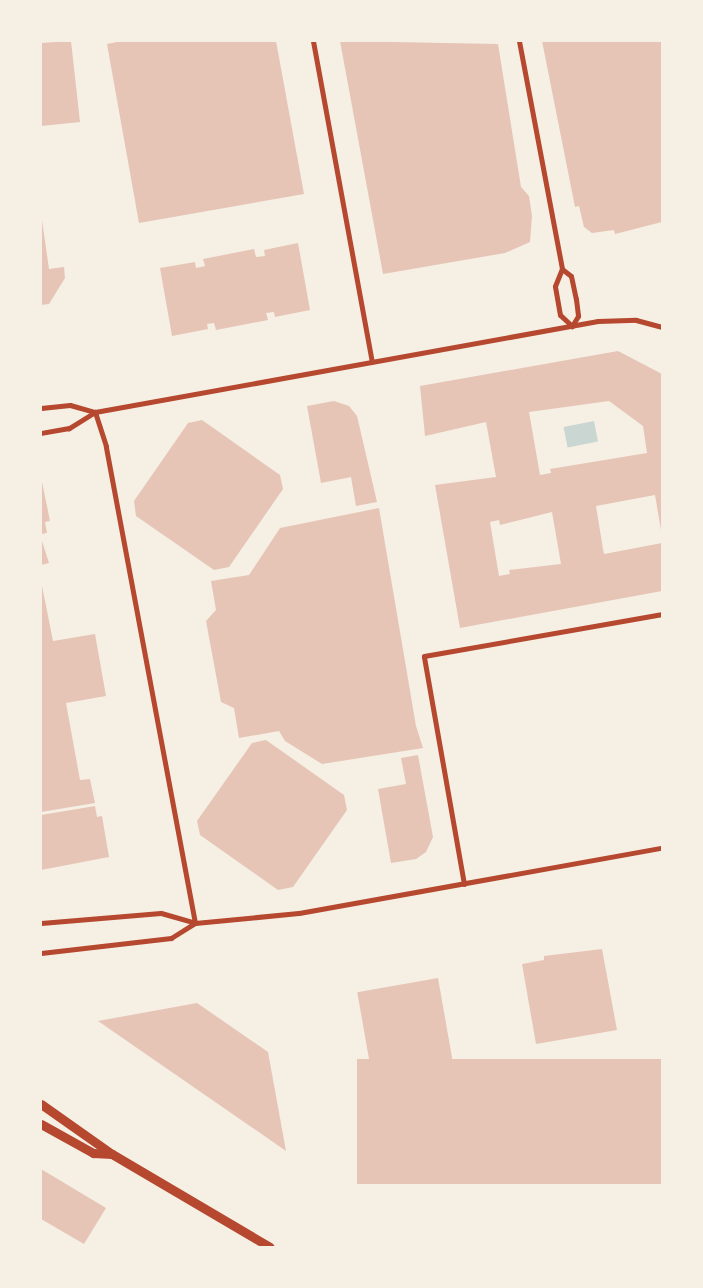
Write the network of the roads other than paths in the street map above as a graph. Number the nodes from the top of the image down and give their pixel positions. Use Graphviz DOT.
graph roads {
  1 [pos="313,41"];
  2 [pos="519,41"];
  3 [pos="562,269"];
  4 [pos="572,326"];
  5 [pos="662,327"];
  6 [pos="372,362"];
  7 [pos="41,408"];
  8 [pos="95,412"];
  9 [pos="41,433"];
  10 [pos="662,614"];
  11 [pos="662,848"];
  12 [pos="464,884"];
  13 [pos="195,923"];
  14 [pos="41,924"];
  15 [pos="41,953"];
  16 [pos="41,1104"];
  17 [pos="41,1124"];
  18 [pos="112,1154"];
  19 [pos="270,1247"];
  1 -- 6 [label="street"];
  2 -- 3 [label="street"];
  3 -- 4 [label="street"];
  3 -- 4 [label="street"];
  4 -- 5 [label="street"];
  4 -- 6 [label="street"];
  6 -- 8 [label="street"];
  7 -- 8 [label="street"];
  8 -- 9 [label="street"];
  8 -- 13 [label="street"];
  10 -- 12 [label="street"];
  11 -- 12 [label="street"];
  12 -- 13 [label="street"];
  13 -- 14 [label="street"];
  13 -- 15 [label="street"];
  16 -- 18 [label="street"];
  17 -- 18 [label="street"];
  18 -- 19 [label="street"];
}
